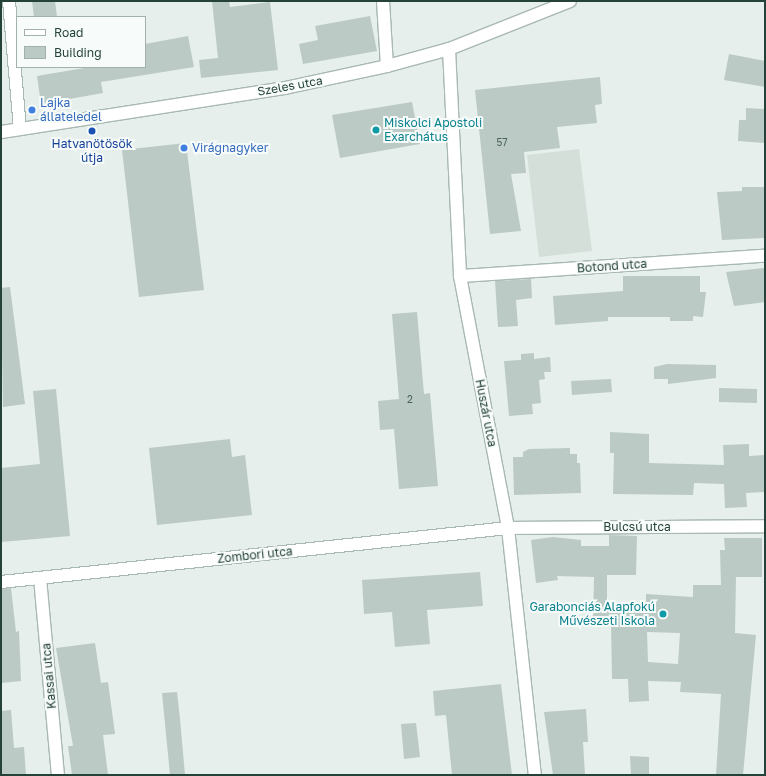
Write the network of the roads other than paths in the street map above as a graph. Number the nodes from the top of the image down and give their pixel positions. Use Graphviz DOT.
graph roads {
  1 [pos="8,1"];
  2 [pos="383,1"];
  3 [pos="570,1"];
  4 [pos="449,49"];
  5 [pos="388,66"];
  6 [pos="20,129"];
  7 [pos="1,132"];
  8 [pos="765,256"];
  9 [pos="460,276"];
  10 [pos="765,526"];
  11 [pos="508,528"];
  12 [pos="40,578"];
  13 [pos="1,582"];
  14 [pos="58,775"];
  15 [pos="535,775"];
  1 -- 6 [label="street"];
  2 -- 5 [label="street"];
  3 -- 4 [label="street, Szeles utca"];
  4 -- 5 [label="street, Szeles utca"];
  4 -- 9 [label="street, Huszár utca"];
  5 -- 6 [label="street, Szeles utca"];
  6 -- 7 [label="street, Szeles utca"];
  8 -- 9 [label="street, Botond utca"];
  9 -- 11 [label="street, Huszár utca"];
  10 -- 11 [label="street, Bulcsú utca"];
  11 -- 12 [label="street, Zombori utca"];
  11 -- 15 [label="street, Huszár utca"];
  12 -- 13 [label="street, Zombori utca"];
  12 -- 14 [label="street, Kassai utca"];
}
